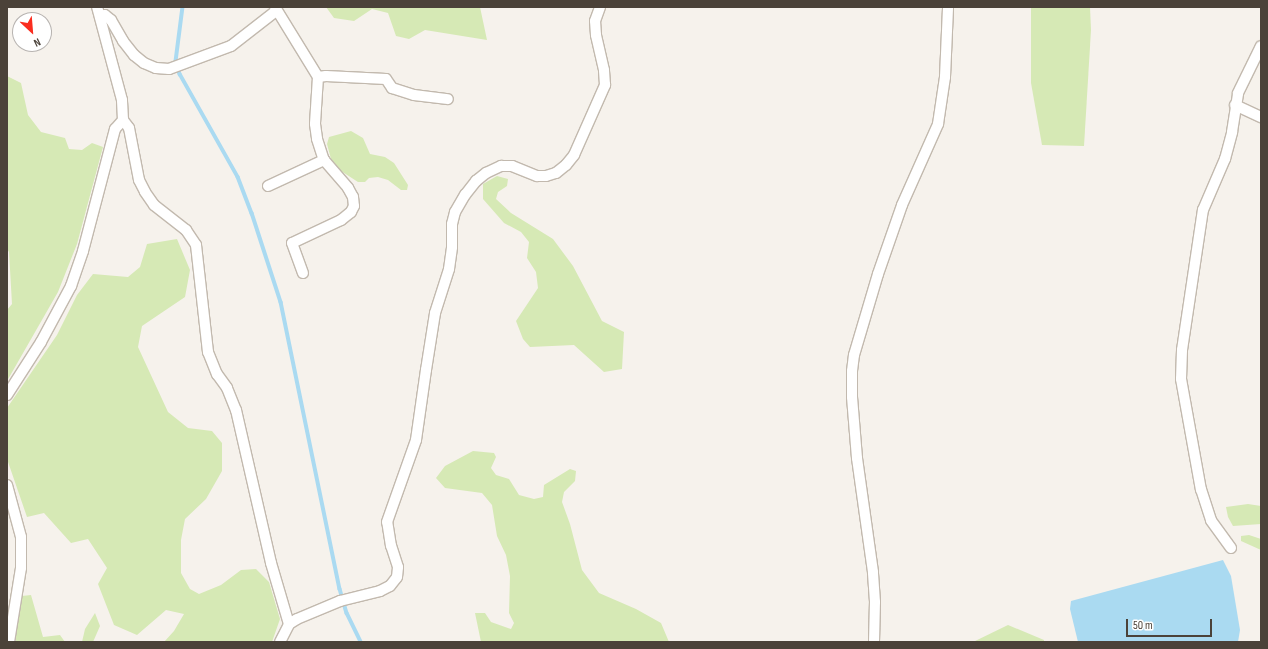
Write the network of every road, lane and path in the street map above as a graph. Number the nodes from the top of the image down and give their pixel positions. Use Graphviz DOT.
graph roads {
  1 [pos="600,7"];
  2 [pos="948,7"];
  3 [pos="275,9"];
  4 [pos="98,12"];
  5 [pos="1261,46"];
  6 [pos="318,77"];
  7 [pos="448,99"];
  8 [pos="1235,105"];
  9 [pos="1261,117"];
  10 [pos="123,120"];
  11 [pos="324,160"];
  12 [pos="268,186"];
  13 [pos="303,273"];
  14 [pos="7,395"];
  15 [pos="7,485"];
  16 [pos="1231,548"];
  17 [pos="289,624"];
  18 [pos="284,640"];
  19 [pos="9,642"];
  20 [pos="874,642"];
  1 -- 17 [label="street"];
  2 -- 20 [label="street"];
  3 -- 4 [label="street"];
  3 -- 6 [label="street"];
  4 -- 10 [label="street"];
  5 -- 8 [label="street"];
  6 -- 7 [label="street"];
  6 -- 11 [label="street"];
  8 -- 9 [label="street"];
  8 -- 16 [label="street"];
  10 -- 14 [label="street"];
  10 -- 17 [label="street"];
  11 -- 12 [label="street"];
  11 -- 13 [label="street"];
  15 -- 19 [label="street"];
  17 -- 18 [label="street"];
}
